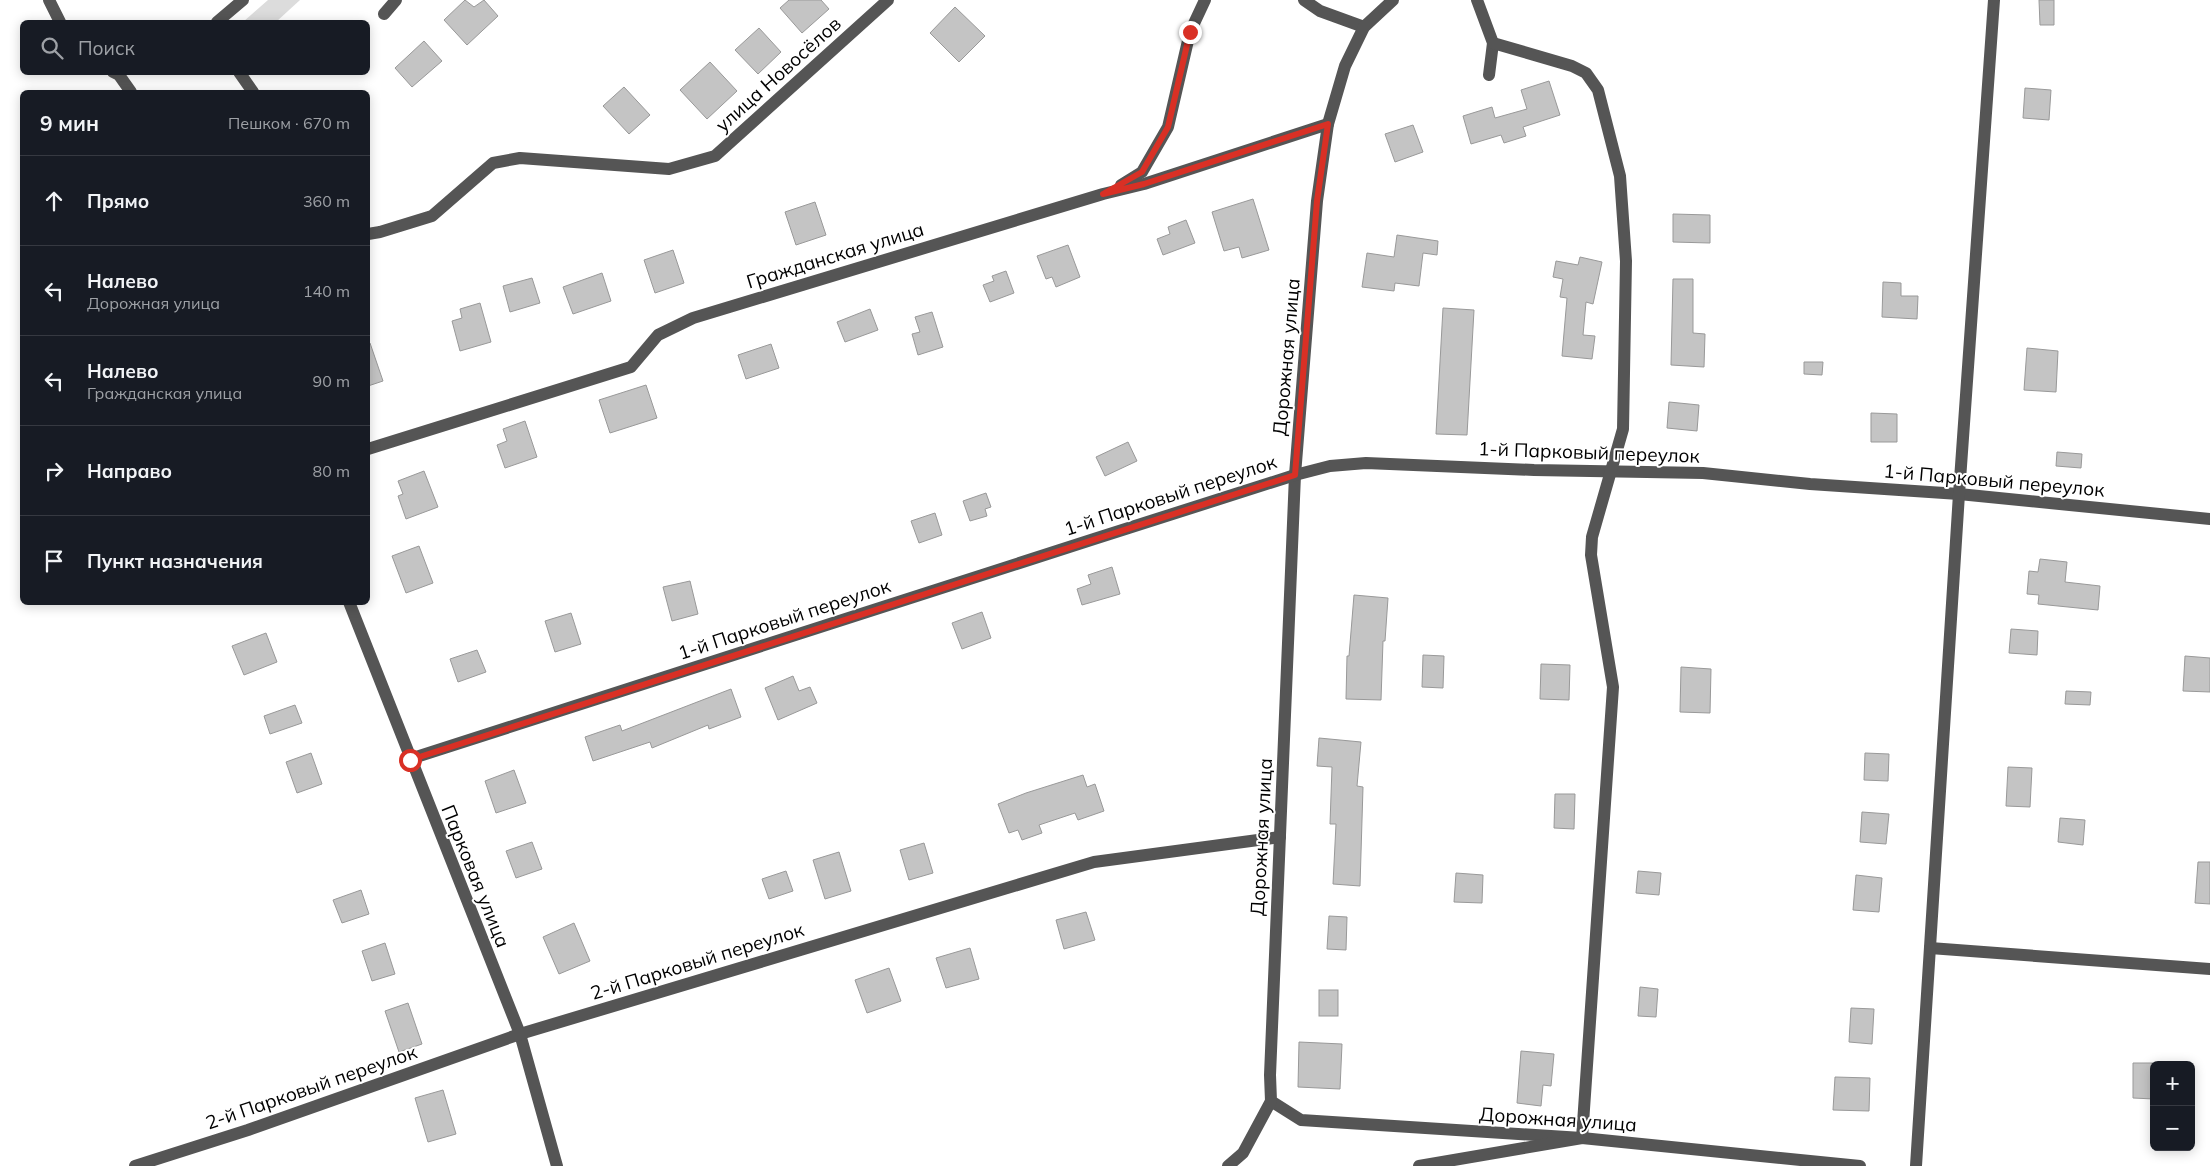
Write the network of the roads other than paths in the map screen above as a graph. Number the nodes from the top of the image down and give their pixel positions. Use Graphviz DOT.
graph roads {
  1 [pos="49,0"];
  2 [pos="243,0"];
  3 [pos="396,0"];
  4 [pos="888,0"];
  5 [pos="1205,0"];
  6 [pos="1304,0"];
  7 [pos="1394,0"];
  8 [pos="1477,0"];
  9 [pos="1994,0"];
  10 [pos="384,14"];
  11 [pos="59,20"];
  12 [pos="219,20"];
  13 [pos="1364,28"];
  14 [pos="1493,43"];
  15 [pos="122,75"];
  16 [pos="241,75"];
  17 [pos="1490,75"];
  18 [pos="129,90"];
  19 [pos="252,90"];
  20 [pos="1328,124"];
  21 [pos="1103,194"];
  22 [pos="370,233"];
  23 [pos="370,448"];
  24 [pos="1612,472"];
  25 [pos="1295,475"];
  26 [pos="1959,494"];
  27 [pos="2210,519"];
  28 [pos="350,605"];
  29 [pos="410,760"];
  30 [pos="1280,837"];
  31 [pos="1930,948"];
  32 [pos="2210,970"];
  33 [pos="520,1034"];
  34 [pos="1271,1101"];
  35 [pos="1582,1138"];
  36 [pos="135,1166"];
  37 [pos="557,1166"];
  38 [pos="1228,1166"];
  39 [pos="1419,1166"];
  40 [pos="1860,1166"];
  41 [pos="1916,1166"];
  1 -- 11 [label="street"];
  2 -- 12 [label="street"];
  3 -- 10 [label="street"];
  4 -- 22 [label="street, улица Новосёлов"];
  5 -- 21 [label="street"];
  6 -- 13 [label="street"];
  7 -- 13 [label="street, Дорожная улица"];
  8 -- 14 [label="street"];
  9 -- 26 [label="street"];
  13 -- 20 [label="street, Дорожная улица"];
  14 -- 17 [label="street"];
  14 -- 24 [label="street"];
  15 -- 18 [label="street"];
  16 -- 19 [label="street"];
  20 -- 21 [label="street, Гражданская улица"];
  20 -- 25 [label="street, Дорожная улица"];
  21 -- 23 [label="street, Гражданская улица"];
  24 -- 25 [label="street, 1-й Парковый переулок"];
  24 -- 26 [label="street, 1-й Парковый переулок"];
  24 -- 35 [label="street"];
  25 -- 29 [label="street, 1-й Парковый переулок"];
  25 -- 30 [label="street, Дорожная улица"];
  26 -- 27 [label="street, 1-й Парковый переулок"];
  26 -- 31 [label="street"];
  28 -- 29 [label="street, Парковая улица"];
  29 -- 33 [label="street, Парковая улица"];
  30 -- 33 [label="street, 2-й Парковый переулок"];
  30 -- 34 [label="street, Дорожная улица"];
  31 -- 32 [label="street"];
  31 -- 41 [label="street"];
  33 -- 36 [label="street, 2-й Парковый переулок"];
  33 -- 37 [label="street, Парковая улица"];
  34 -- 35 [label="street, Дорожная улица"];
  34 -- 38 [label="street"];
  35 -- 39 [label="street"];
  35 -- 40 [label="street, Дорожная улица"];
}
